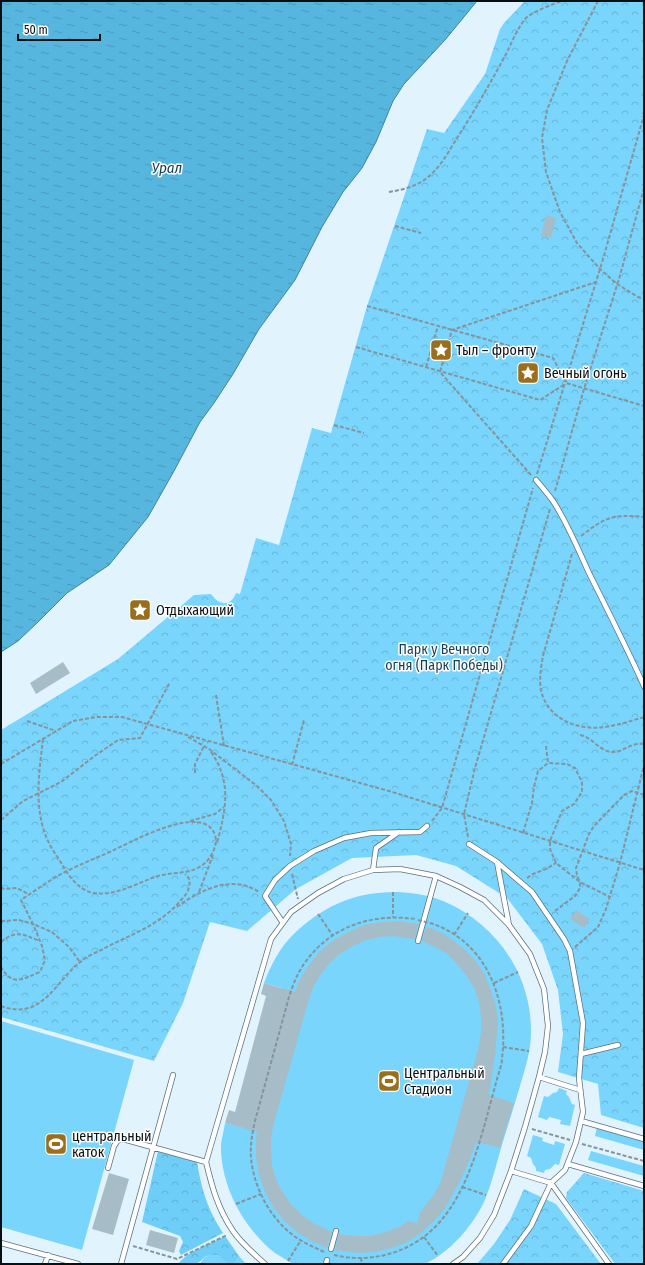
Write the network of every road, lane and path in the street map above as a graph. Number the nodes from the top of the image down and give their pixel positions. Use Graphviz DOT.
graph roads {
  1 [pos="562,1"];
  2 [pos="598,1"];
  3 [pos="644,188"];
  4 [pos="389,192"];
  5 [pos="394,226"];
  6 [pos="421,233"];
  7 [pos="596,282"];
  8 [pos="617,284"];
  9 [pos="644,299"];
  10 [pos="367,306"];
  11 [pos="438,326"];
  12 [pos="452,330"];
  13 [pos="356,347"];
  14 [pos="426,367"];
  15 [pos="440,372"];
  16 [pos="566,383"];
  17 [pos="584,389"];
  18 [pos="644,406"];
  19 [pos="334,425"];
  20 [pos="364,433"];
  21 [pos="536,480"];
  22 [pos="552,500"];
  23 [pos="644,517"];
  24 [pos="576,543"];
  25 [pos="170,682"];
  26 [pos="644,686"];
  27 [pos="216,695"];
  28 [pos="644,717"];
  29 [pos="304,720"];
  30 [pos="27,721"];
  31 [pos="148,725"];
  32 [pos="56,731"];
  33 [pos="183,735"];
  34 [pos="580,735"];
  35 [pos="43,739"];
  36 [pos="644,744"];
  37 [pos="204,746"];
  38 [pos="224,746"];
  39 [pos="546,746"];
  40 [pos="209,749"];
  41 [pos="548,763"];
  42 [pos="1,764"];
  43 [pos="292,765"];
  44 [pos="644,765"];
  45 [pos="195,773"];
  46 [pos="637,792"];
  47 [pos="39,793"];
  48 [pos="644,795"];
  49 [pos="225,806"];
  50 [pos="464,814"];
  51 [pos="1,820"];
  52 [pos="185,823"];
  53 [pos="427,826"];
  54 [pos="399,832"];
  55 [pos="523,833"];
  56 [pos="550,841"];
  57 [pos="217,844"];
  58 [pos="469,844"];
  59 [pos="583,851"];
  60 [pos="497,862"];
  61 [pos="556,863"];
  62 [pos="620,863"];
  63 [pos="290,866"];
  64 [pos="373,870"];
  65 [pos="644,870"];
  66 [pos="66,871"];
  67 [pos="184,873"];
  68 [pos="436,876"];
  69 [pos="521,882"];
  70 [pos="580,882"];
  71 [pos="1,887"];
  72 [pos="199,892"];
  73 [pos="393,892"];
  74 [pos="30,895"];
  75 [pos="265,896"];
  76 [pos="610,897"];
  77 [pos="300,906"];
  78 [pos="174,908"];
  79 [pos="468,913"];
  80 [pos="318,914"];
  81 [pos="548,916"];
  82 [pos="393,917"];
  83 [pos="1,921"];
  84 [pos="283,923"];
  85 [pos="33,924"];
  86 [pos="509,925"];
  87 [pos="454,935"];
  88 [pos="333,936"];
  89 [pos="40,941"];
  90 [pos="418,941"];
  91 [pos="1,942"];
  92 [pos="570,951"];
  93 [pos="80,962"];
  94 [pos="1,967"];
  95 [pos="518,972"];
  96 [pos="494,983"];
  97 [pos="1,1006"];
  98 [pos="618,1045"];
  99 [pos="503,1047"];
  100 [pos="529,1051"];
  101 [pos="581,1054"];
  102 [pos="173,1075"];
  103 [pos="539,1077"];
  104 [pos="580,1090"];
  105 [pos="581,1121"];
  106 [pos="644,1139"];
  107 [pos="154,1147"];
  108 [pos="206,1162"];
  109 [pos="568,1164"];
  110 [pos="108,1168"];
  111 [pos="511,1171"];
  112 [pos="551,1183"];
  113 [pos="644,1186"];
  114 [pos="462,1187"];
  115 [pos="260,1194"];
  116 [pos="486,1195"];
  117 [pos="236,1204"];
  118 [pos="336,1231"];
  119 [pos="233,1232"];
  120 [pos="424,1237"];
  121 [pos="301,1240"];
  122 [pos="1,1243"];
  123 [pos="127,1245"];
  124 [pos="331,1249"];
  125 [pos="48,1255"];
  126 [pos="438,1256"];
  127 [pos="361,1258"];
  128 [pos="288,1260"];
  129 [pos="45,1264"];
  130 [pos="78,1264"];
  131 [pos="121,1264"];
  132 [pos="265,1264"];
  133 [pos="362,1264"];
  134 [pos="453,1264"];
  135 [pos="503,1264"];
  136 [pos="609,1264"];
  1 -- 4 [label="path"];
  2 -- 8 [label="path"];
  3 -- 8 [label="path"];
  5 -- 6 [label="path"];
  7 -- 12 [label="path"];
  8 -- 9 [label="path"];
  8 -- 17 [label="path"];
  10 -- 11 [label="path"];
  11 -- 12 [label="path"];
  11 -- 14 [label="path"];
  12 -- 15 [label="path"];
  12 -- 16 [label="path"];
  13 -- 14 [label="path"];
  14 -- 15 [label="path"];
  15 -- 16 [label="path"];
  15 -- 21 [label="path"];
  16 -- 17 [label="path"];
  17 -- 18 [label="path"];
  17 -- 22 [label="path"];
  19 -- 20 [label="path"];
  21 -- 22 [label="lane"];
  22 -- 24 [label="lane"];
  22 -- 50 [label="path"];
  23 -- 24 [label="path"];
  24 -- 26 [label="lane"];
  24 -- 28 [label="path"];
  25 -- 31 [label="path"];
  27 -- 38 [label="path"];
  29 -- 43 [label="path"];
  30 -- 32 [label="path"];
  31 -- 32 [label="path"];
  31 -- 33 [label="path"];
  31 -- 47 [label="path"];
  32 -- 35 [label="path"];
  33 -- 37 [label="path"];
  33 -- 38 [label="path"];
  34 -- 36 [label="path"];
  35 -- 42 [label="path"];
  35 -- 47 [label="path"];
  37 -- 40 [label="path"];
  37 -- 45 [label="path"];
  38 -- 43 [label="path"];
  39 -- 41 [label="path"];
  40 -- 49 [label="path"];
  40 -- 63 [label="path"];
  41 -- 55 [label="path"];
  41 -- 56 [label="path"];
  43 -- 50 [label="path"];
  44 -- 46 [label="path"];
  46 -- 48 [label="path"];
  46 -- 59 [label="path"];
  46 -- 62 [label="path"];
  47 -- 51 [label="path"];
  47 -- 66 [label="path"];
  49 -- 52 [label="path"];
  49 -- 57 [label="path"];
  50 -- 55 [label="path"];
  50 -- 58 [label="path"];
  52 -- 57 [label="path"];
  52 -- 66 [label="path"];
  53 -- 54 [label="lane"];
  54 -- 63 [label="lane"];
  54 -- 64 [label="lane"];
  55 -- 56 [label="path"];
  56 -- 59 [label="path"];
  56 -- 61 [label="path"];
  57 -- 67 [label="path"];
  57 -- 72 [label="path"];
  58 -- 60 [label="lane"];
  59 -- 62 [label="path"];
  59 -- 70 [label="path"];
  60 -- 69 [label="lane"];
  60 -- 86 [label="lane"];
  61 -- 69 [label="path"];
  61 -- 70 [label="path"];
  62 -- 65 [label="path"];
  62 -- 76 [label="path"];
  63 -- 75 [label="lane"];
  63 -- 77 [label="path"];
  64 -- 68 [label="lane"];
  64 -- 77 [label="lane"];
  66 -- 67 [label="path"];
  66 -- 74 [label="path"];
  67 -- 78 [label="path"];
  68 -- 86 [label="lane"];
  68 -- 90 [label="lane"];
  69 -- 81 [label="lane"];
  70 -- 76 [label="path"];
  70 -- 81 [label="path"];
  71 -- 74 [label="path"];
  72 -- 75 [label="path"];
  72 -- 78 [label="path"];
  73 -- 82 [label="path"];
  74 -- 85 [label="path"];
  75 -- 84 [label="lane"];
  76 -- 92 [label="path"];
  77 -- 84 [label="lane"];
  78 -- 93 [label="path"];
  79 -- 87 [label="path"];
  80 -- 88 [label="path"];
  81 -- 92 [label="lane"];
  82 -- 87 [label="path, bridge"];
  82 -- 88 [label="path"];
  83 -- 85 [label="path"];
  84 -- 108 [label="lane"];
  85 -- 89 [label="path"];
  85 -- 93 [label="path"];
  86 -- 103 [label="lane"];
  87 -- 96 [label="path"];
  88 -- 115 [label="path"];
  89 -- 91 [label="path"];
  89 -- 94 [label="path"];
  92 -- 101 [label="lane"];
  93 -- 97 [label="path"];
  95 -- 96 [label="path"];
  96 -- 99 [label="path"];
  98 -- 101 [label="lane"];
  99 -- 100 [label="path"];
  99 -- 114 [label="path"];
  101 -- 104 [label="lane"];
  102 -- 107 [label="lane"];
  103 -- 104 [label="lane"];
  103 -- 111 [label="lane"];
  104 -- 105 [label="lane"];
  105 -- 106 [label="lane"];
  105 -- 109 [label="lane"];
  107 -- 108 [label="lane"];
  107 -- 110 [label="lane"];
  107 -- 123 [label="lane"];
  108 -- 119 [label="lane"];
  109 -- 112 [label="lane"];
  109 -- 113 [label="lane"];
  111 -- 112 [label="lane"];
  111 -- 134 [label="lane"];
  112 -- 135 [label="lane"];
  112 -- 136 [label="lane"];
  114 -- 116 [label="path"];
  114 -- 120 [label="path"];
  115 -- 117 [label="path"];
  115 -- 121 [label="path"];
  118 -- 124 [label="lane"];
  119 -- 123 [label="path"];
  119 -- 132 [label="lane"];
  120 -- 126 [label="path"];
  120 -- 127 [label="path"];
  121 -- 127 [label="path"];
  121 -- 128 [label="path"];
  122 -- 125 [label="lane"];
  123 -- 131 [label="lane"];
  125 -- 129 [label="lane"];
  125 -- 130 [label="lane"];
  127 -- 133 [label="path"];
}
